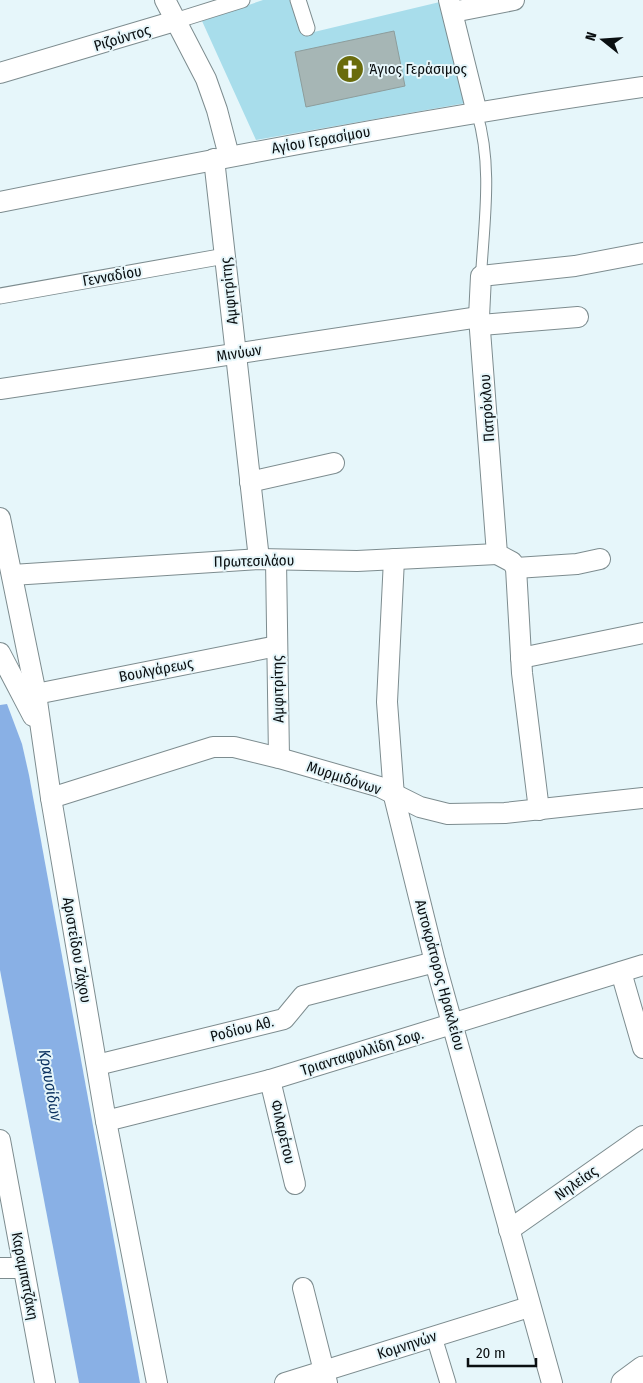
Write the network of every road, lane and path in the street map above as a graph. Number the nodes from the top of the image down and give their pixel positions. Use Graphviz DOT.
graph roads {
  1 [pos="165,0"];
  2 [pos="242,0"];
  3 [pos="298,0"];
  4 [pos="514,0"];
  5 [pos="451,6"];
  6 [pos="175,21"];
  7 [pos="307,28"];
  8 [pos="0,74"];
  9 [pos="643,87"];
  10 [pos="477,113"];
  11 [pos="222,157"];
  12 [pos="0,202"];
  13 [pos="643,254"];
  14 [pos="225,256"];
  15 [pos="481,276"];
  16 [pos="0,296"];
  17 [pos="578,317"];
  18 [pos="480,321"];
  19 [pos="236,353"];
  20 [pos="0,389"];
  21 [pos="334,463"];
  22 [pos="250,482"];
  23 [pos="0,518"];
  24 [pos="497,554"];
  25 [pos="394,559"];
  26 [pos="600,559"];
  27 [pos="267,560"];
  28 [pos="516,568"];
  29 [pos="12,575"];
  30 [pos="643,633"];
  31 [pos="277,646"];
  32 [pos="0,653"];
  33 [pos="521,658"];
  34 [pos="36,694"];
  35 [pos="44,752"];
  36 [pos="278,758"];
  37 [pos="394,796"];
  38 [pos="50,798"];
  39 [pos="643,798"];
  40 [pos="538,810"];
  41 [pos="435,962"];
  42 [pos="643,965"];
  43 [pos="621,972"];
  44 [pos="453,1024"];
  45 [pos="643,1048"];
  46 [pos="97,1065"];
  47 [pos="270,1080"];
  48 [pos="106,1121"];
  49 [pos="643,1136"];
  50 [pos="0,1140"];
  51 [pos="295,1184"];
  52 [pos="509,1230"];
  53 [pos="0,1268"];
  54 [pos="23,1268"];
  55 [pos="303,1288"];
  56 [pos="529,1307"];
  57 [pos="434,1336"];
  58 [pos="643,1369"];
  59 [pos="326,1377"];
  60 [pos="46,1383"];
  61 [pos="156,1383"];
  62 [pos="285,1383"];
  63 [pos="448,1383"];
  64 [pos="552,1383"];
  65 [pos="624,1383"];
  1 -- 6 [label="street, Αμφιτρίτης"];
  2 -- 6 [label="street, Ριζούντος"];
  3 -- 7 [label="street"];
  4 -- 5 [label="street"];
  5 -- 10 [label="street, Πατρόκλου"];
  6 -- 8 [label="street, Ριζούντος"];
  6 -- 11 [label="street, Αμφιτρίτης"];
  9 -- 10 [label="street, Αγίου Γερασίμου"];
  10 -- 11 [label="street, Αγίου Γερασίμου"];
  10 -- 15 [label="lane, Πατρόκλου"];
  11 -- 12 [label="street, Αγίου Γερασίμου"];
  11 -- 14 [label="street, Αμφιτρίτης"];
  13 -- 15 [label="street"];
  14 -- 16 [label="street, Γενναδίου"];
  14 -- 19 [label="street, Αμφιτρίτης"];
  15 -- 18 [label="street, Πατρόκλου"];
  17 -- 18 [label="street, Μινύων"];
  18 -- 19 [label="street, Μινύων"];
  18 -- 24 [label="street, Πατρόκλου"];
  19 -- 20 [label="street, Μινύων"];
  19 -- 22 [label="street, Αμφιτρίτης"];
  21 -- 22 [label="street"];
  22 -- 27 [label="street, Αμφιτρίτης"];
  23 -- 29 [label="street, Αριστείδου Ζάχου"];
  24 -- 25 [label="street, Πρωτεσιλάου"];
  24 -- 28 [label="street"];
  25 -- 27 [label="street, Πρωτεσιλάου"];
  25 -- 37 [label="street, Αυτοκράτορος Ηρακλείου"];
  26 -- 28 [label="street"];
  27 -- 29 [label="street, Πρωτεσιλάου"];
  27 -- 31 [label="street, Αμφιτρίτης"];
  28 -- 33 [label="street"];
  29 -- 34 [label="street, Αριστείδου Ζάχου"];
  30 -- 33 [label="street"];
  31 -- 34 [label="street, Βουλγάρεως"];
  31 -- 36 [label="street, Αμφιτρίτης"];
  32 -- 35 [label="street"];
  33 -- 40 [label="street"];
  34 -- 35 [label="street, Αριστείδου Ζάχου"];
  35 -- 38 [label="street, Αριστείδου Ζάχου"];
  36 -- 37 [label="street, Μυρμιδόνων"];
  36 -- 38 [label="street, Μυρμιδόνων"];
  37 -- 40 [label="street, Μυρμιδόνων"];
  37 -- 41 [label="street, Αυτοκράτορος Ηρακλείου"];
  38 -- 46 [label="street, Αριστείδου Ζάχου"];
  39 -- 40 [label="street, Μυρμιδόνων"];
  41 -- 44 [label="street, Αυτοκράτορος Ηρακλείου"];
  41 -- 46 [label="street, Ροδίου Αθ."];
  42 -- 43 [label="street, Τριανταφυλλίδη Σοφ."];
  43 -- 44 [label="street, Τριανταφυλλίδη Σοφ."];
  43 -- 45 [label="street"];
  44 -- 47 [label="street, Τριανταφυλλίδη Σοφ."];
  44 -- 52 [label="street, Αυτοκράτορος Ηρακλείου"];
  46 -- 48 [label="street, Αριστείδου Ζάχου"];
  47 -- 48 [label="street, Τριανταφυλλίδη Σοφ."];
  47 -- 51 [label="street, Φιλαρέτου"];
  48 -- 61 [label="street, Αριστείδου Ζάχου"];
  49 -- 52 [label="street, Νηλείας"];
  50 -- 54 [label="street, Καραμπατζάκη"];
  52 -- 56 [label="street, Αυτοκράτορος Ηρακλείου"];
  53 -- 54 [label="street"];
  54 -- 60 [label="street, Καραμπατζάκη"];
  55 -- 59 [label="street"];
  56 -- 57 [label="street, Κομνηνών"];
  56 -- 64 [label="street, Αυτοκράτορος Ηρακλείου"];
  57 -- 59 [label="street, Κομνηνών"];
  57 -- 63 [label="street"];
  58 -- 65 [label="street"];
  59 -- 62 [label="street, Κομνηνών"];
}
